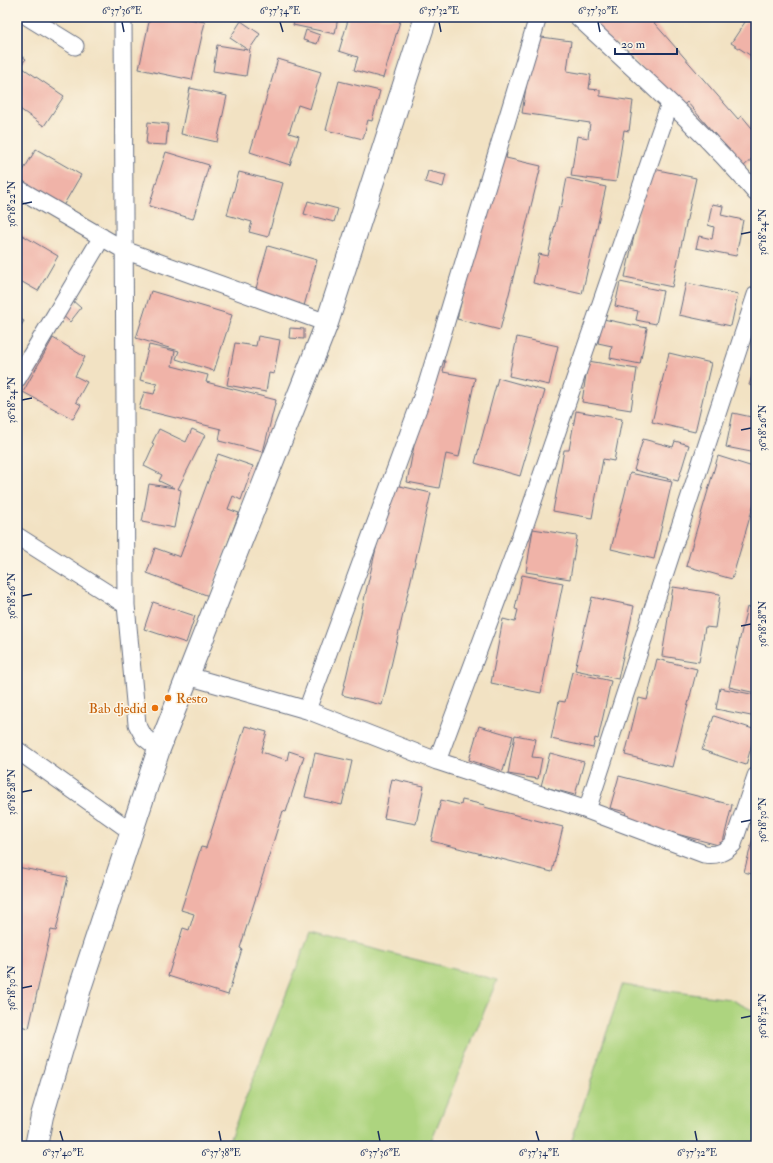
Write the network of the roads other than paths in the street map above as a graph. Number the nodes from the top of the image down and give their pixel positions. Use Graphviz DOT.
graph roads {
  1 [pos="28,17"];
  2 [pos="123,17"];
  3 [pos="426,17"];
  4 [pos="538,17"];
  5 [pos="578,17"];
  6 [pos="75,46"];
  7 [pos="670,103"];
  8 [pos="17,188"];
  9 [pos="756,192"];
  10 [pos="102,237"];
  11 [pos="124,250"];
  12 [pos="756,295"];
  13 [pos="327,323"];
  14 [pos="21,361"];
  15 [pos="17,378"];
  16 [pos="17,536"];
  17 [pos="126,605"];
  18 [pos="188,676"];
  19 [pos="306,710"];
  20 [pos="159,749"];
  21 [pos="17,750"];
  22 [pos="437,761"];
  23 [pos="756,776"];
  24 [pos="587,810"];
  25 [pos="132,832"];
  26 [pos="36,1146"];
  1 -- 6 [label="street"];
  2 -- 11 [label="street"];
  3 -- 13 [label="street"];
  4 -- 19 [label="street"];
  5 -- 7 [label="street"];
  7 -- 9 [label="street"];
  7 -- 22 [label="street"];
  8 -- 10 [label="street"];
  10 -- 11 [label="street"];
  10 -- 14 [label="street"];
  11 -- 13 [label="street"];
  11 -- 17 [label="street"];
  12 -- 24 [label="street"];
  13 -- 18 [label="street"];
  14 -- 15 [label="street"];
  16 -- 17 [label="street"];
  17 -- 20 [label="street"];
  18 -- 19 [label="street"];
  18 -- 20 [label="street"];
  19 -- 22 [label="street"];
  20 -- 25 [label="street"];
  21 -- 25 [label="street"];
  22 -- 24 [label="street"];
  23 -- 24 [label="street"];
  25 -- 26 [label="street"];
}
